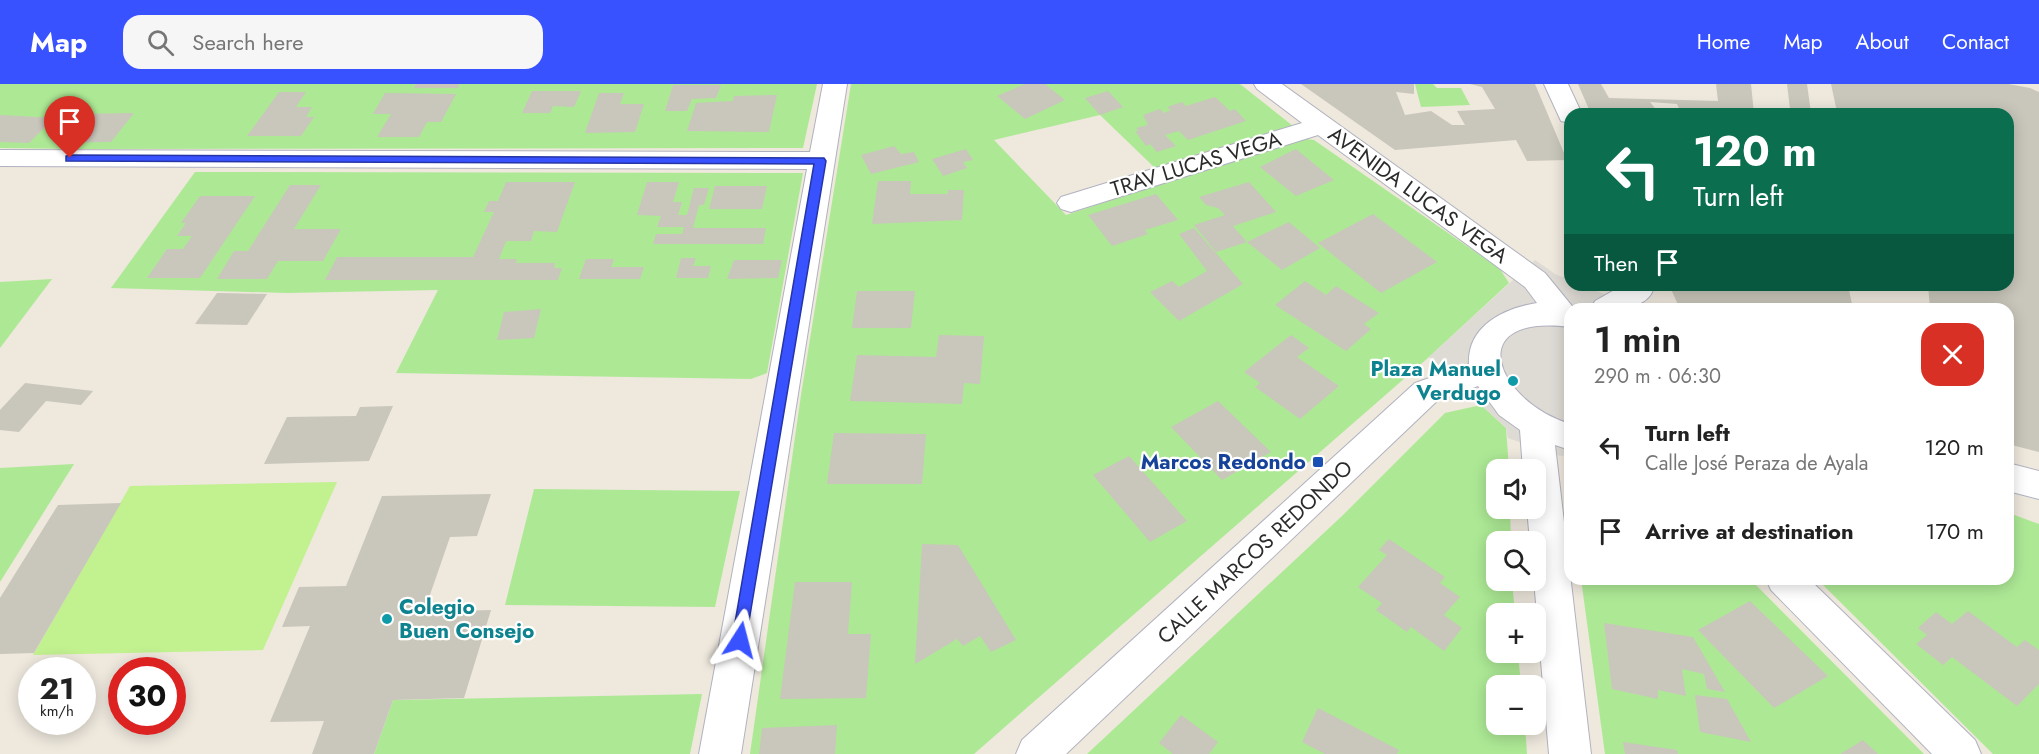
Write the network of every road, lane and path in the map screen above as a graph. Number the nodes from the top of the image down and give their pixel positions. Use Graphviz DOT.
graph roads {
  1 [pos="836,84"];
  2 [pos="1556,84"];
  3 [pos="1277,88"];
  4 [pos="1567,108"];
  5 [pos="1322,125"];
  6 [pos="0,158"];
  7 [pos="820,161"];
  8 [pos="1071,203"];
  9 [pos="1636,291"];
  10 [pos="1616,303"];
  11 [pos="1564,313"];
  12 [pos="1564,315"];
  13 [pos="1485,370"];
  14 [pos="1536,426"];
  15 [pos="1564,435"];
  16 [pos="2014,479"];
  17 [pos="2039,485"];
  18 [pos="1790,585"];
  19 [pos="720,754"];
  20 [pos="1037,754"];
  21 [pos="1570,754"];
  22 [pos="1960,754"];
  1 -- 7 [label="street"];
  2 -- 4 [label="street"];
  3 -- 5 [label="street, AVENIDA LUCAS VEGA"];
  5 -- 8 [label="street, TRAV LUCAS VEGA"];
  5 -- 11 [label="street, AVENIDA LUCAS VEGA"];
  6 -- 7 [label="street"];
  7 -- 19 [label="street"];
  9 -- 10 [label="street"];
  12 -- 13 [label="street"];
  13 -- 14 [label="street"];
  13 -- 20 [label="street, CALLE MARCOS REDONDO"];
  14 -- 15 [label="street"];
  14 -- 21 [label="street"];
  16 -- 17 [label="street"];
  18 -- 22 [label="street"];
}
